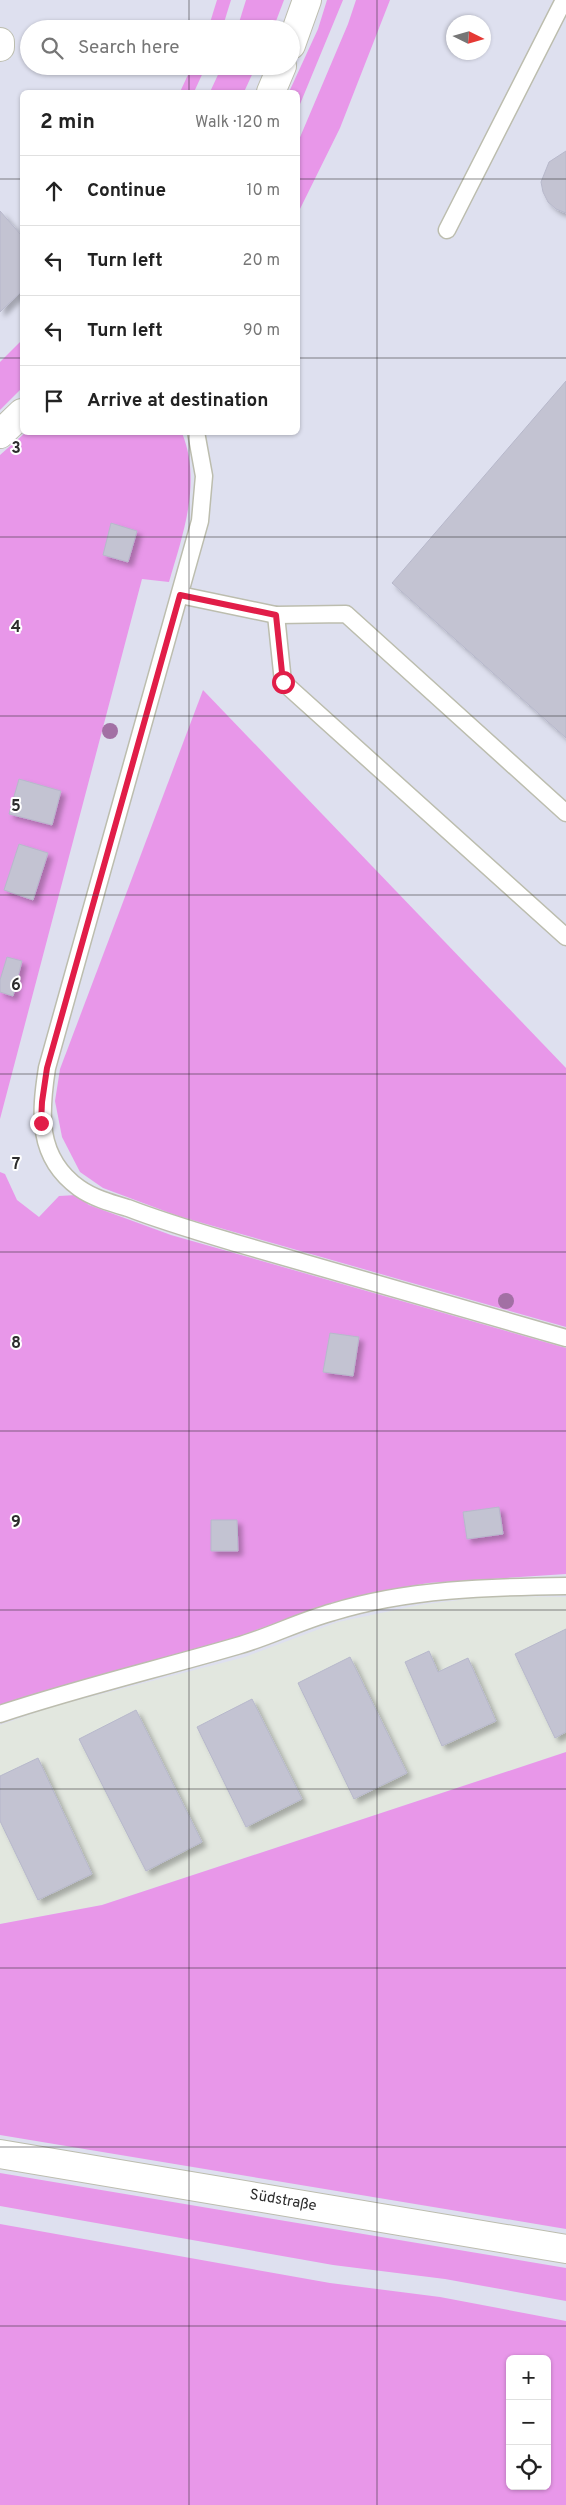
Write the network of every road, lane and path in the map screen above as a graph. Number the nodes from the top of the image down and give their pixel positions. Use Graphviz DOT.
graph roads {
  1 [pos="308,0"];
  2 [pos="564,0"];
  3 [pos="300,21"];
  4 [pos="0,42"];
  5 [pos="0,47"];
  6 [pos="278,75"];
  7 [pos="272,90"];
  8 [pos="447,230"];
  9 [pos="20,415"];
  10 [pos="0,434"];
  11 [pos="197,435"];
  12 [pos="180,595"];
  13 [pos="276,615"];
  14 [pos="566,813"];
  15 [pos="566,937"];
  16 [pos="566,1338"];
  17 [pos="566,1586"];
  18 [pos="0,1714"];
  19 [pos="0,2154"];
  20 [pos="566,2249"];
  1 -- 3 [label="street"];
  2 -- 8 [label="lane"];
  4 -- 5 [label="street"];
  6 -- 7 [label="street"];
  9 -- 10 [label="street"];
  11 -- 12 [label="lane"];
  12 -- 13 [label="lane"];
  12 -- 16 [label="lane"];
  13 -- 14 [label="lane"];
  13 -- 15 [label="lane"];
  17 -- 18 [label="lane"];
  19 -- 20 [label="street, Südstraße"];
}
